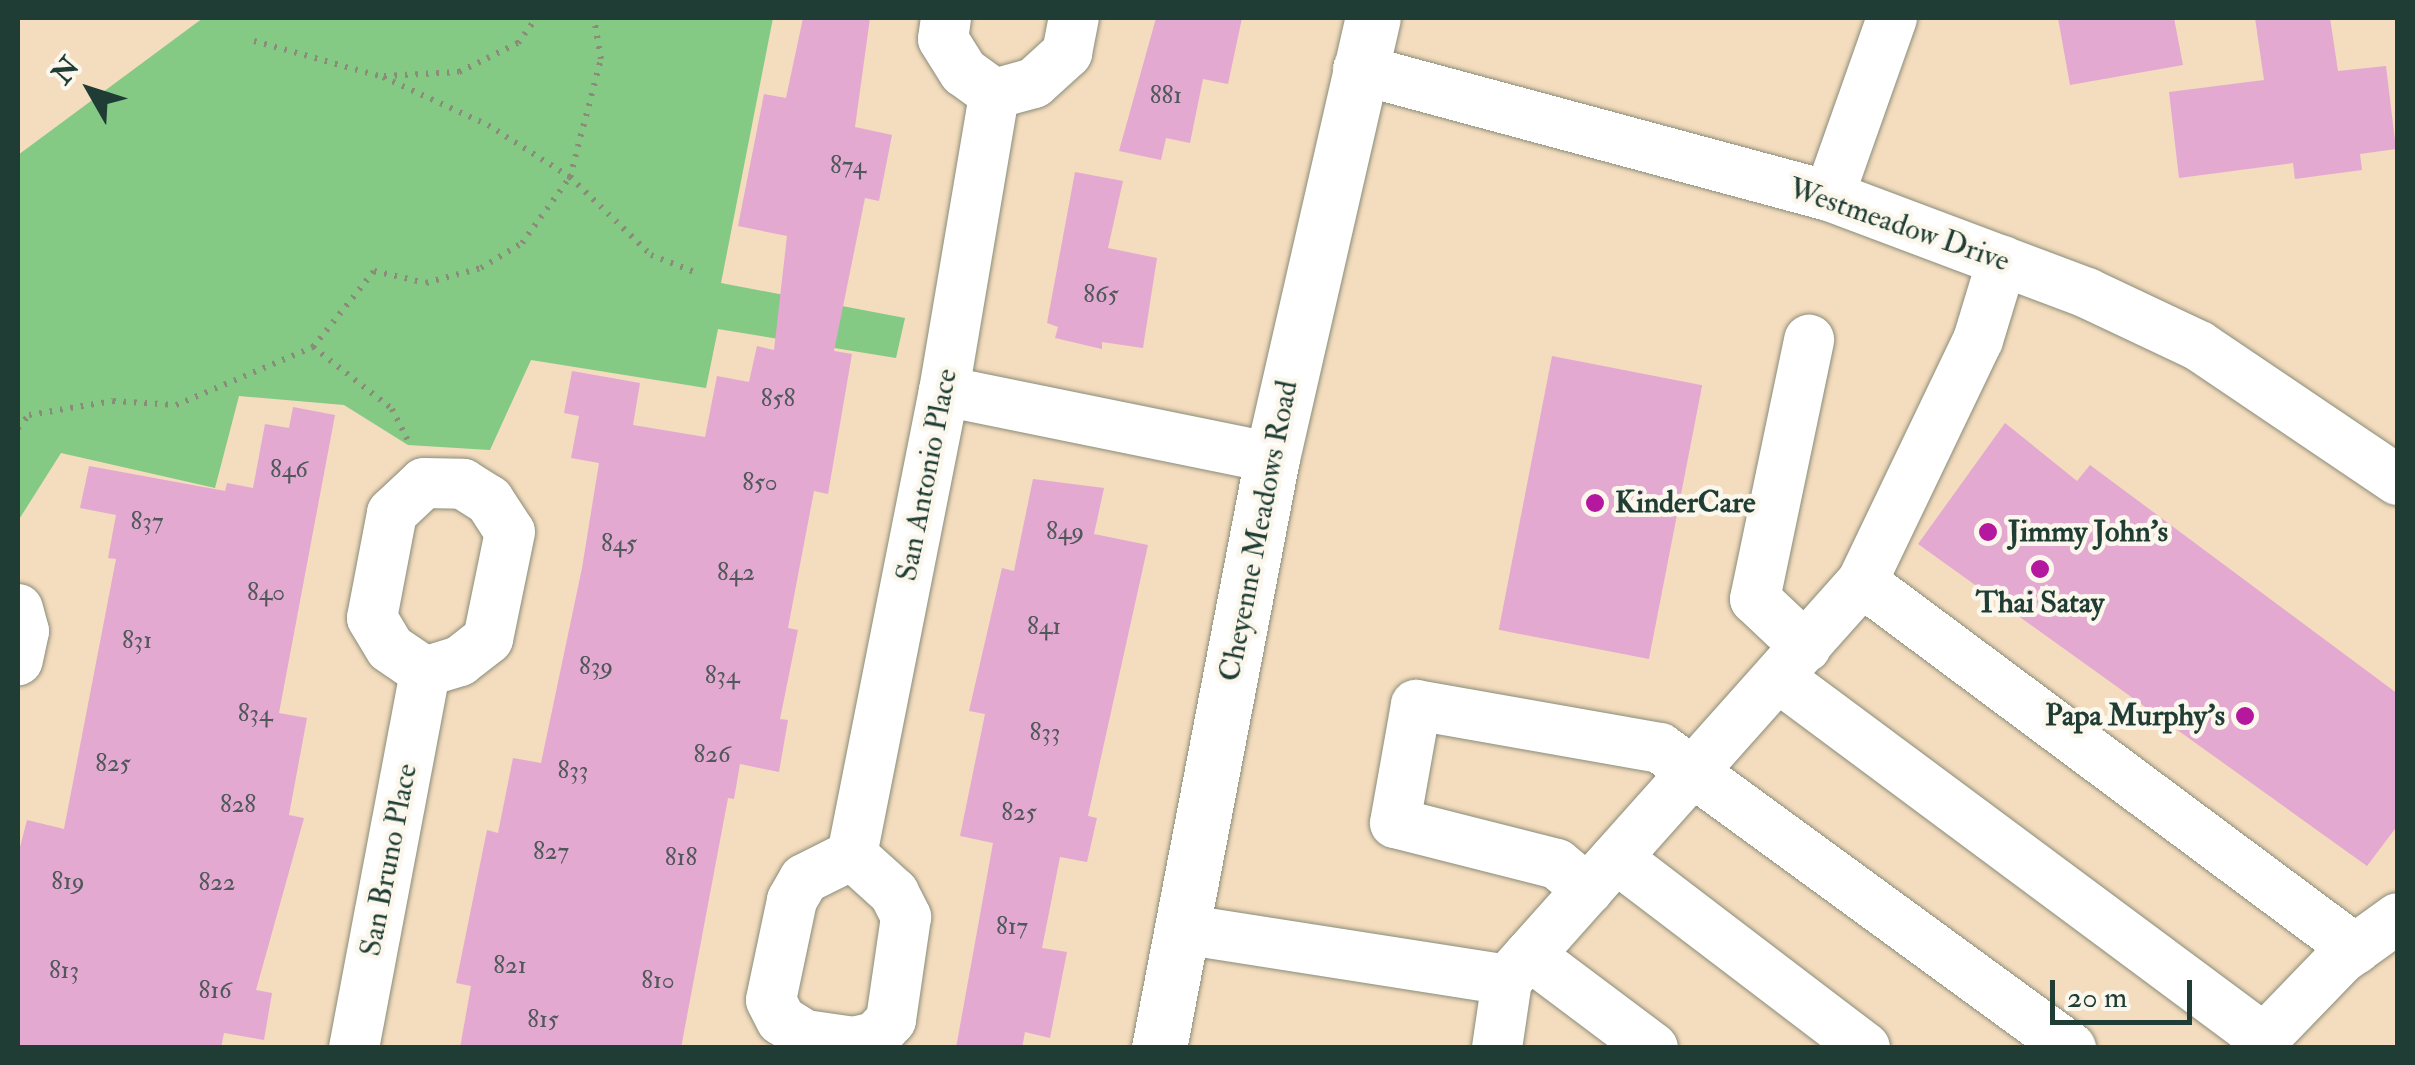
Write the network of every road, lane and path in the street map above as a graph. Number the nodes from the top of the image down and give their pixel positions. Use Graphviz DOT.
graph roads {
  1 [pos="536,18"];
  2 [pos="594,18"];
  3 [pos="946,18"];
  4 [pos="1074,18"];
  5 [pos="1373,18"];
  6 [pos="1892,18"];
  7 [pos="254,41"];
  8 [pos="1358,69"];
  9 [pos="383,76"];
  10 [pos="994,94"];
  11 [pos="570,177"];
  12 [pos="1829,196"];
  13 [pos="2002,261"];
  14 [pos="697,273"];
  15 [pos="1809,340"];
  16 [pos="313,347"];
  17 [pos="944,391"];
  18 [pos="18,428"];
  19 [pos="1272,458"];
  20 [pos="2398,480"];
  21 [pos="424,483"];
  22 [pos="1862,582"];
  23 [pos="18,609"];
  24 [pos="18,660"];
  25 [pos="1793,662"];
  26 [pos="425,672"];
  27 [pos="1692,774"];
  28 [pos="852,855"];
  29 [pos="1602,874"];
  30 [pos="2398,918"];
  31 [pos="1182,930"];
  32 [pos="2355,949"];
  33 [pos="1518,968"];
  34 [pos="2259,1042"];
  35 [pos="354,1048"];
  36 [pos="1160,1048"];
  37 [pos="1497,1048"];
  38 [pos="1653,1048"];
  39 [pos="1865,1048"];
  40 [pos="2071,1048"];
  1 -- 9 [label="path"];
  2 -- 11 [label="path"];
  3 -- 10 [label="street"];
  4 -- 10 [label="street"];
  5 -- 8 [label="main road, Cheyenne Meadows Road"];
  6 -- 12 [label="street"];
  7 -- 9 [label="path"];
  8 -- 12 [label="street, Westmeadow Drive"];
  8 -- 19 [label="main road, Cheyenne Meadows Road"];
  9 -- 11 [label="path"];
  10 -- 17 [label="street, San Antonio Place"];
  11 -- 14 [label="path"];
  11 -- 16 [label="path"];
  12 -- 13 [label="street, Westmeadow Drive"];
  13 -- 20 [label="street, Westmeadow Drive"];
  13 -- 22 [label="street"];
  15 -- 25 [label="street"];
  16 -- 18 [label="path"];
  16 -- 21 [label="path"];
  17 -- 19 [label="street"];
  17 -- 28 [label="street, San Antonio Place"];
  19 -- 31 [label="main road, Cheyenne Meadows Road"];
  21 -- 26 [label="street"];
  21 -- 26 [label="street"];
  22 -- 25 [label="street"];
  22 -- 32 [label="street"];
  23 -- 24 [label="street"];
  25 -- 27 [label="street"];
  25 -- 34 [label="street"];
  26 -- 35 [label="street, San Bruno Place"];
  27 -- 29 [label="street"];
  27 -- 29 [label="street"];
  27 -- 40 [label="street"];
  29 -- 33 [label="street"];
  29 -- 39 [label="street"];
  30 -- 32 [label="street"];
  31 -- 33 [label="street"];
  31 -- 36 [label="main road, Cheyenne Meadows Road"];
  32 -- 34 [label="street"];
  33 -- 37 [label="street"];
  33 -- 38 [label="street"];
}
